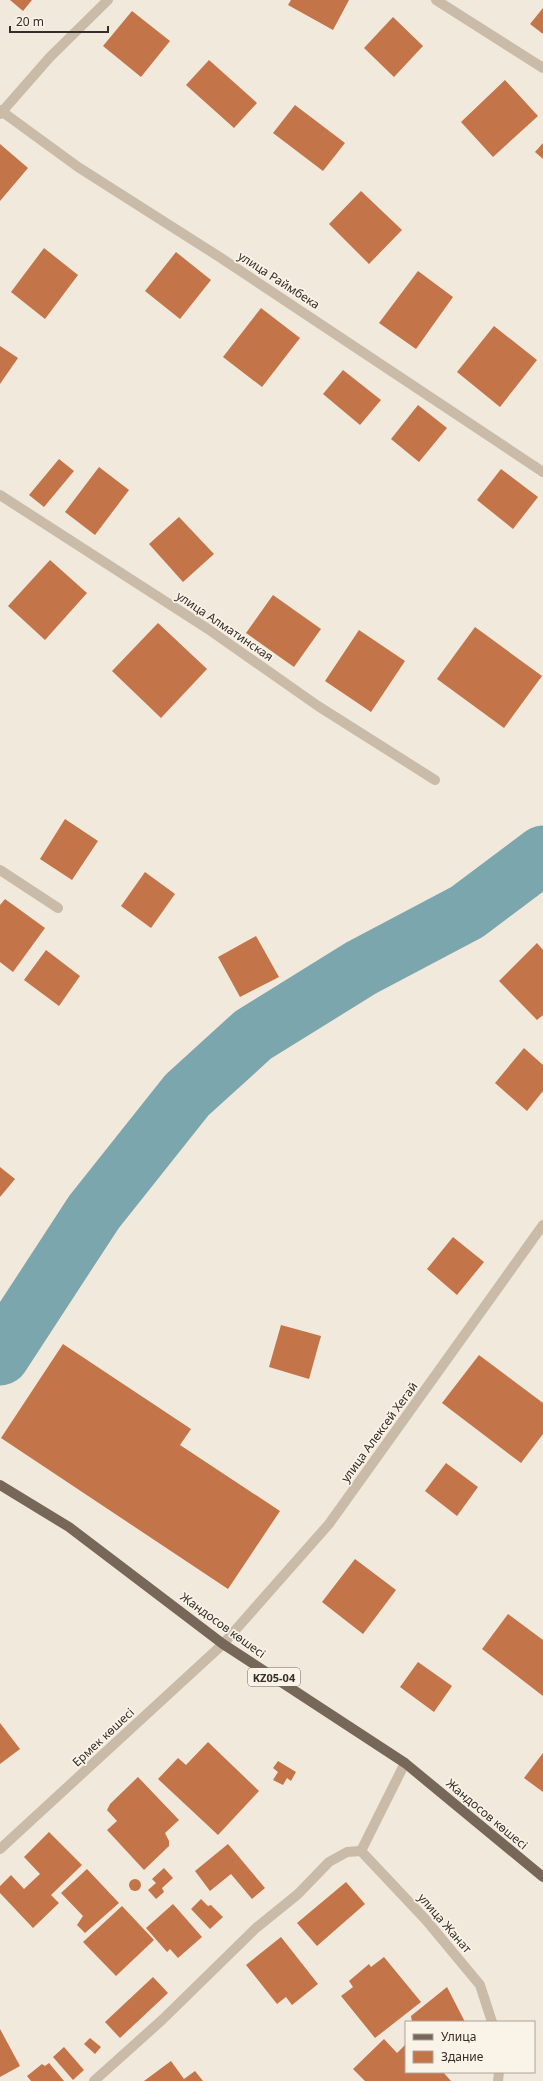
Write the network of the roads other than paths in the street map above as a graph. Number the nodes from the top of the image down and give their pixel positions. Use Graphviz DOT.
graph roads {
  1 [pos="108,0"];
  2 [pos="436,0"];
  3 [pos="543,68"];
  4 [pos="1,112"];
  5 [pos="543,472"];
  6 [pos="0,495"];
  7 [pos="435,780"];
  8 [pos="0,870"];
  9 [pos="58,908"];
  10 [pos="543,1225"];
  11 [pos="0,1485"];
  12 [pos="223,1644"];
  13 [pos="405,1763"];
  14 [pos="0,1849"];
  15 [pos="361,1851"];
  16 [pos="543,1877"];
  17 [pos="492,2021"];
  18 [pos="94,2081"];
  1 -- 4 [label="street"];
  2 -- 3 [label="street"];
  4 -- 5 [label="street, улица Раймбека"];
  6 -- 7 [label="street, улица Алматинская"];
  8 -- 9 [label="street"];
  10 -- 12 [label="street, улица Алексей Хегай"];
  11 -- 12 [label="main road, Жандосов көшесі / KZ05-04"];
  12 -- 13 [label="main road, Жандосов көшесі / KZ05-04"];
  12 -- 14 [label="street, Ермек көшесі"];
  13 -- 15 [label="street"];
  13 -- 16 [label="main road, Жандосов көшесі / KZ05-04"];
  15 -- 17 [label="street, улица Жанат"];
  15 -- 18 [label="street"];
}
